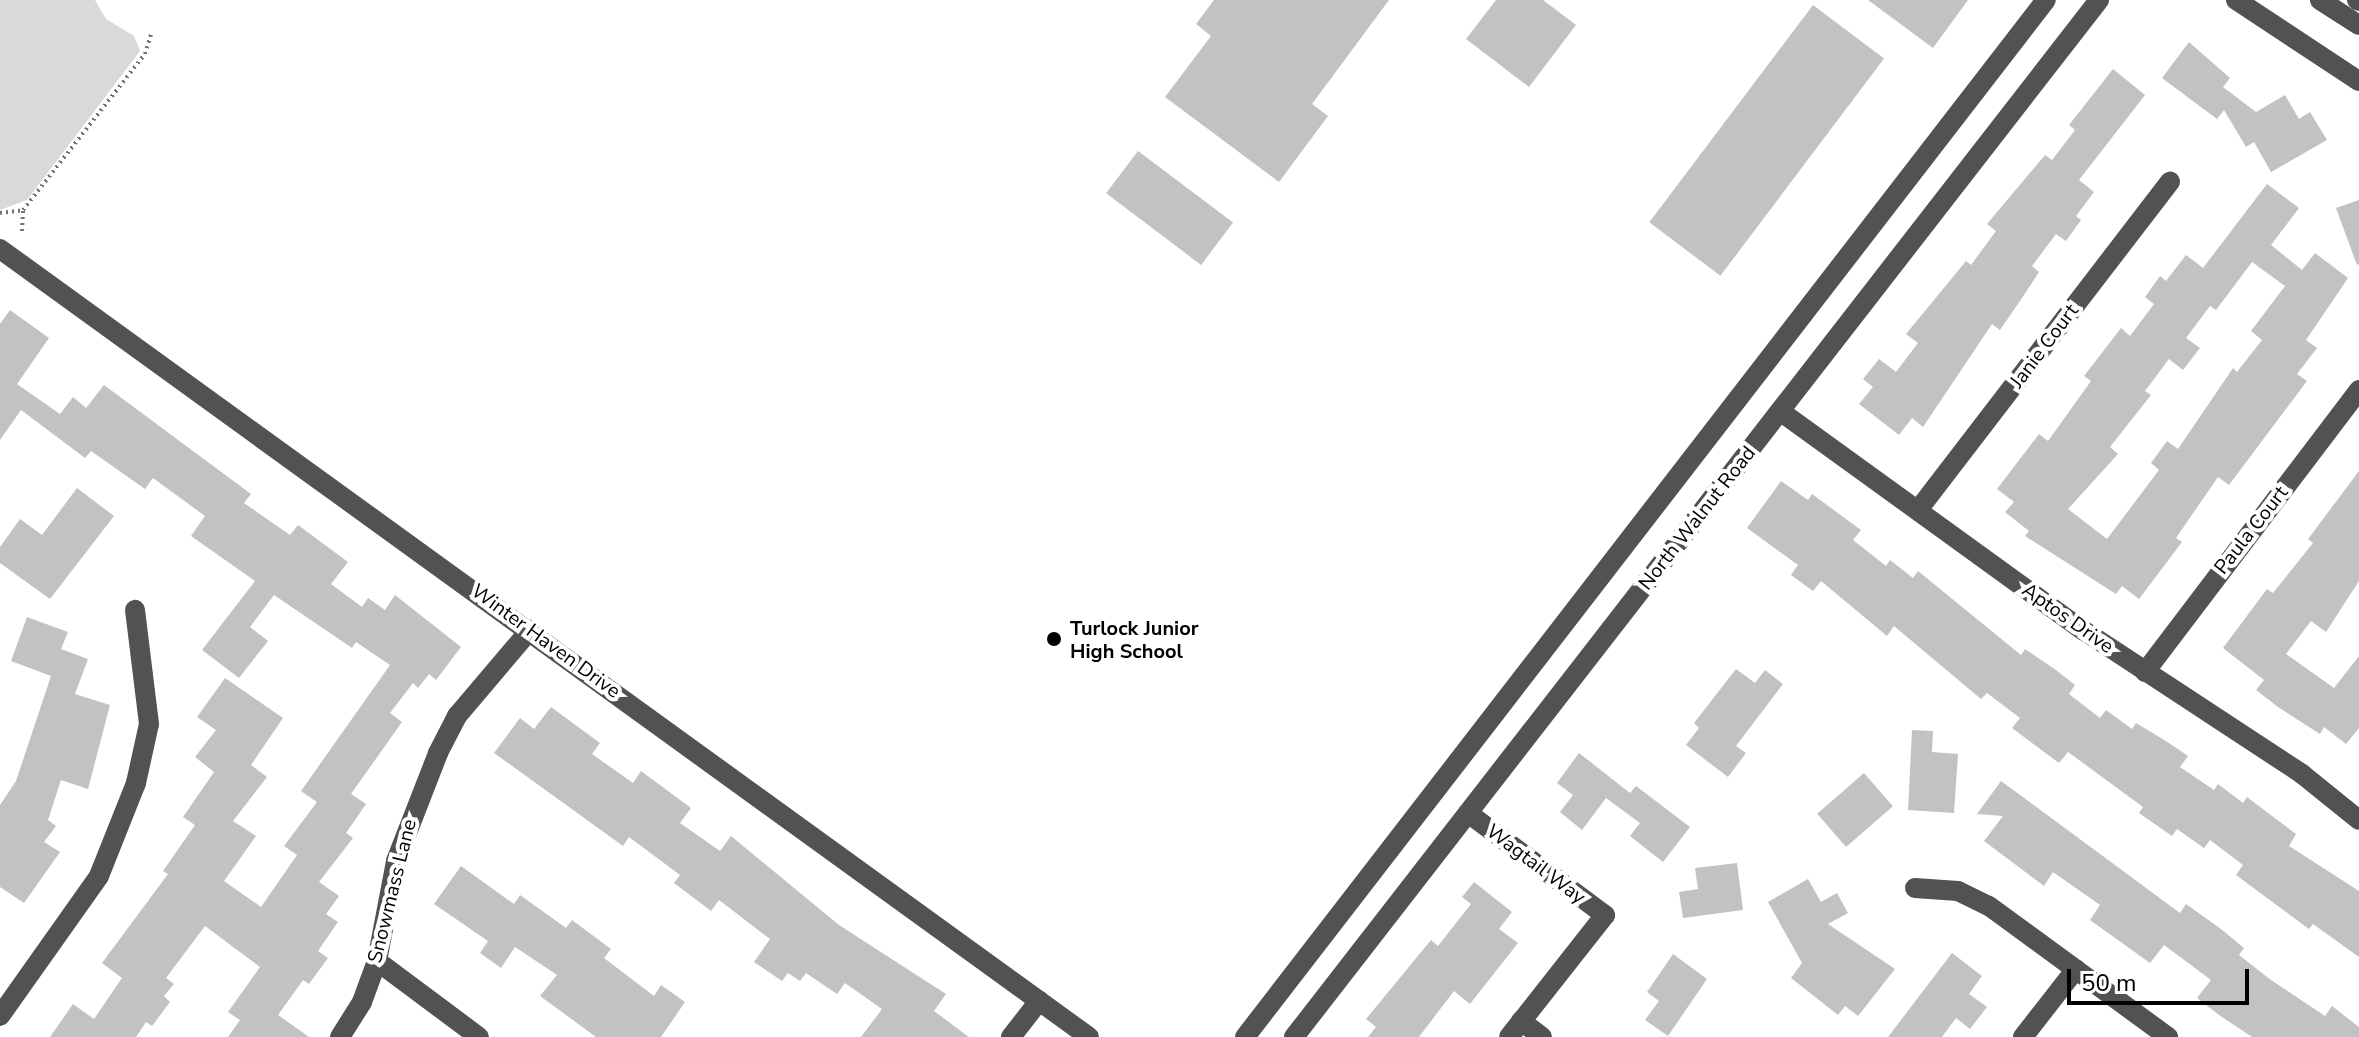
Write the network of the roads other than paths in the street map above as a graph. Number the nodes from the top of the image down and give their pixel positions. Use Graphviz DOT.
graph roads {
  1 [pos="2046,0"];
  2 [pos="2099,0"];
  3 [pos="2236,0"];
  4 [pos="2320,0"];
  5 [pos="2359,25"];
  6 [pos="2359,81"];
  7 [pos="2170,181"];
  8 [pos="0,249"];
  9 [pos="2359,390"];
  10 [pos="1780,411"];
  11 [pos="1918,510"];
  12 [pos="135,610"];
  13 [pos="530,630"];
  14 [pos="2145,672"];
  15 [pos="1468,813"];
  16 [pos="2359,820"];
  17 [pos="1915,888"];
  18 [pos="377,961"];
  19 [pos="2076,969"];
  20 [pos="1039,1001"];
  21 [pos="0,1016"];
  22 [pos="1515,1029"];
  23 [pos="340,1037"];
  24 [pos="479,1037"];
  25 [pos="1011,1037"];
  26 [pos="1089,1037"];
  27 [pos="1245,1037"];
  28 [pos="1294,1037"];
  29 [pos="1542,1037"];
  30 [pos="2023,1037"];
  31 [pos="2168,1037"];
  1 -- 27 [label="street, North Walnut Road"];
  2 -- 10 [label="street, North Walnut Road"];
  3 -- 6 [label="street"];
  4 -- 5 [label="street"];
  7 -- 11 [label="street, Janie Court"];
  8 -- 13 [label="street, Winter Haven Drive"];
  9 -- 14 [label="street, Paula Court"];
  10 -- 11 [label="street, Aptos Drive"];
  10 -- 15 [label="street, North Walnut Road"];
  11 -- 14 [label="street, Aptos Drive"];
  12 -- 21 [label="street"];
  13 -- 18 [label="street, Snowmass Lane"];
  13 -- 20 [label="street, Winter Haven Drive"];
  14 -- 16 [label="street, Aptos Drive"];
  15 -- 22 [label="street, Wagtail Way"];
  15 -- 28 [label="street, North Walnut Road"];
  17 -- 19 [label="street"];
  18 -- 23 [label="street, Snowmass Lane"];
  18 -- 24 [label="street"];
  19 -- 30 [label="street"];
  19 -- 31 [label="street"];
  20 -- 25 [label="street"];
  20 -- 26 [label="street, Winter Haven Drive"];
  22 -- 29 [label="street"];
}
